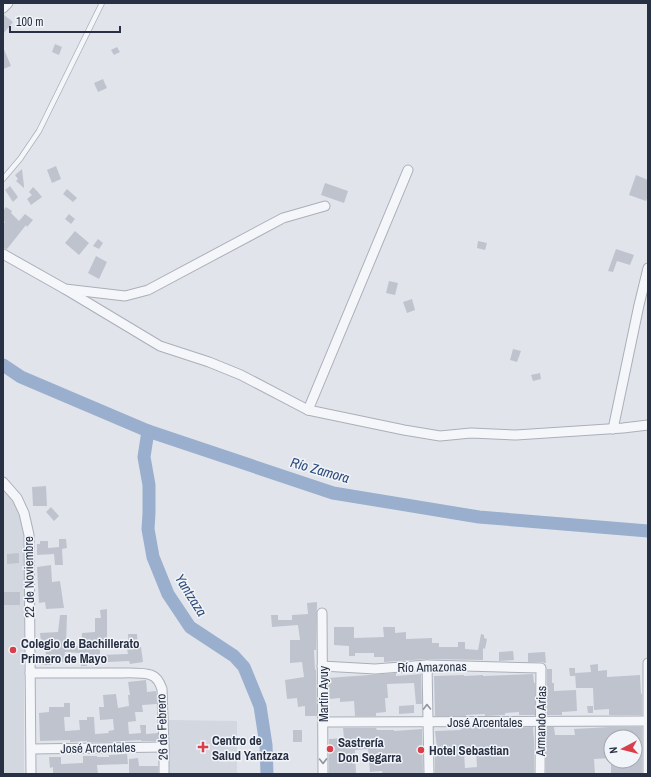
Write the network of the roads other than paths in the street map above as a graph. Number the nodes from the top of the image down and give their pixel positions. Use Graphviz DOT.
graph roads {
  1 [pos="8,3"];
  2 [pos="102,3"];
  3 [pos="3,8"];
  4 [pos="408,170"];
  5 [pos="3,179"];
  6 [pos="325,206"];
  7 [pos="3,254"];
  8 [pos="648,268"];
  9 [pos="65,289"];
  10 [pos="308,410"];
  11 [pos="648,425"];
  12 [pos="613,429"];
  13 [pos="3,482"];
  14 [pos="322,613"];
  15 [pos="648,663"];
  16 [pos="426,665"];
  17 [pos="322,666"];
  18 [pos="541,668"];
  19 [pos="30,673"];
  20 [pos="648,721"];
  21 [pos="323,722"];
  22 [pos="428,722"];
  23 [pos="541,722"];
  24 [pos="164,747"];
  25 [pos="32,749"];
  26 [pos="32,774"];
  27 [pos="164,774"];
  28 [pos="324,774"];
  29 [pos="429,774"];
  30 [pos="540,774"];
  31 [pos="648,774"];
  1 -- 3 [label="street"];
  2 -- 5 [label="lane"];
  4 -- 10 [label="street"];
  6 -- 9 [label="street"];
  7 -- 9 [label="street"];
  8 -- 12 [label="street"];
  9 -- 10 [label="street"];
  10 -- 12 [label="street"];
  11 -- 12 [label="street"];
  13 -- 19 [label="street, 22 de Noviembre"];
  14 -- 17 [label="street, Martín Ayuy"];
  15 -- 20 [label="street"];
  16 -- 17 [label="street, Río Amazonas"];
  16 -- 18 [label="street, Río Amazonas"];
  22 -- 16 [label="street, one-way"];
  17 -- 21 [label="street, Martín Ayuy"];
  18 -- 23 [label="street, Armando Arias"];
  19 -- 24 [label="street, 26 de Febrero"];
  19 -- 25 [label="street, 22 de Noviembre"];
  20 -- 23 [label="street, José Arcentales"];
  20 -- 31 [label="street"];
  21 -- 22 [label="street, José Arcentales"];
  21 -- 28 [label="street, Martín Ayuy, one-way"];
  22 -- 23 [label="street, José Arcentales"];
  22 -- 29 [label="street"];
  23 -- 30 [label="street, Armando Arias"];
  24 -- 25 [label="street, José Arcentales"];
  24 -- 27 [label="street, 26 de Febrero"];
  25 -- 26 [label="street, 22 de Noviembre"];
}
